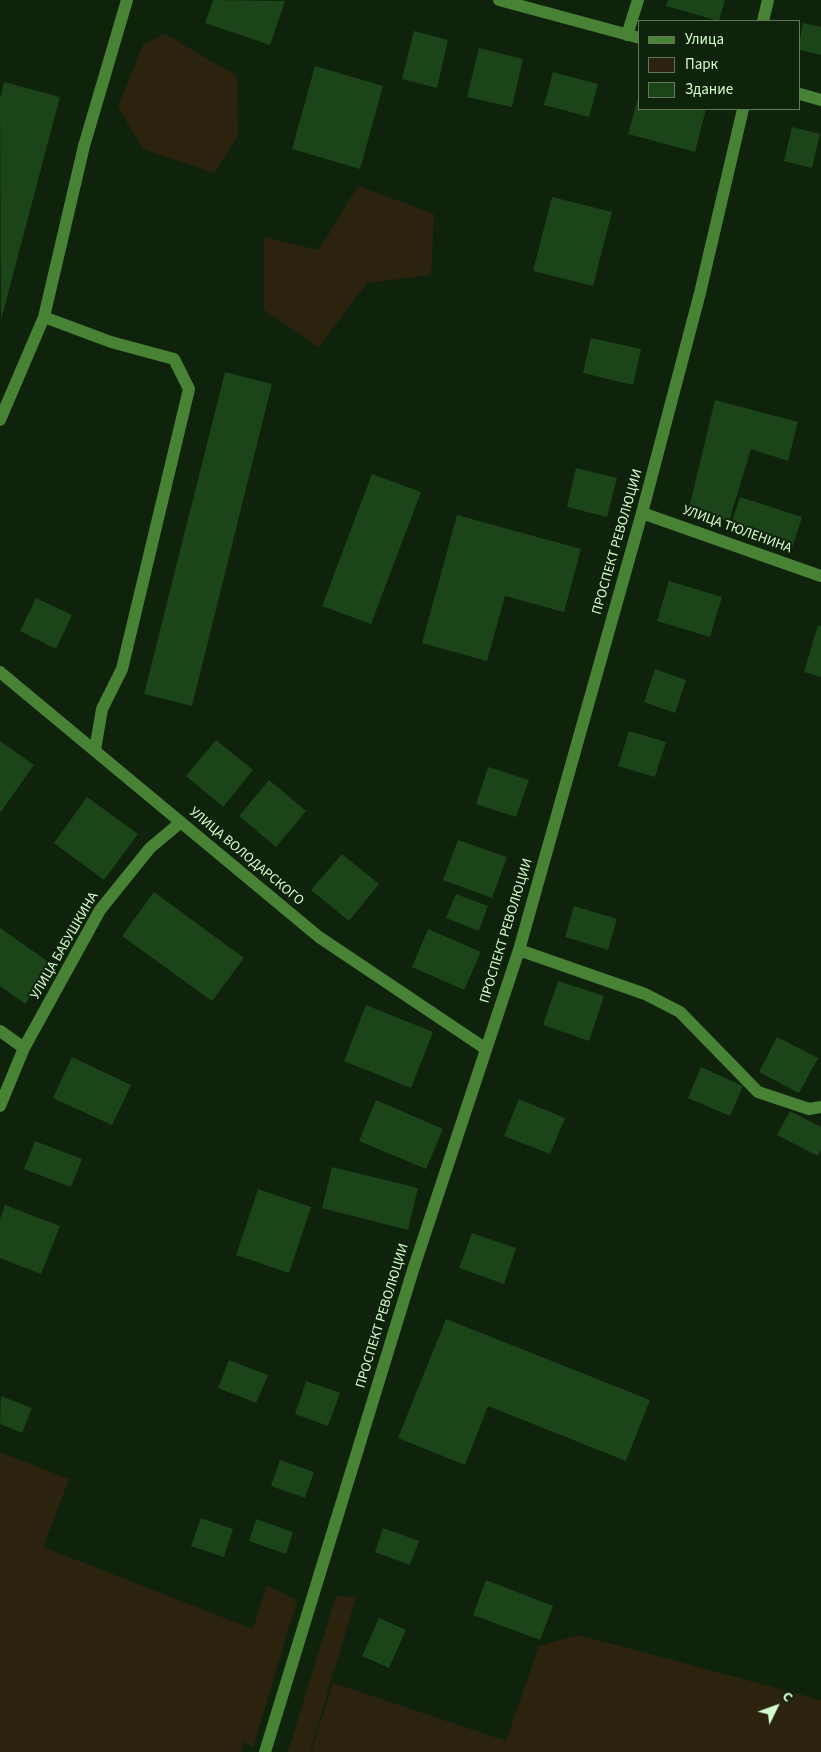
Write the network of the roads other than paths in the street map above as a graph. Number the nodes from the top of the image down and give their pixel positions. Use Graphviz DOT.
graph roads {
  1 [pos="127,0"];
  2 [pos="499,0"];
  3 [pos="638,0"];
  4 [pos="768,0"];
  5 [pos="763,20"];
  6 [pos="634,37"];
  7 [pos="801,94"];
  8 [pos="821,100"];
  9 [pos="743,110"];
  10 [pos="44,316"];
  11 [pos="0,420"];
  12 [pos="642,513"];
  13 [pos="821,576"];
  14 [pos="0,672"];
  15 [pos="95,750"];
  16 [pos="181,822"];
  17 [pos="519,950"];
  18 [pos="0,1031"];
  19 [pos="24,1048"];
  20 [pos="486,1048"];
  21 [pos="0,1106"];
  22 [pos="821,1107"];
  23 [pos="265,1752"];
  1 -- 10 [label="street"];
  2 -- 6 [label="street"];
  3 -- 6 [label="street"];
  4 -- 5 [label="street"];
  7 -- 8 [label="street"];
  9 -- 12 [label="street, ПРОСПЕКТ РЕВОЛЮЦИИ"];
  10 -- 11 [label="street"];
  10 -- 15 [label="street"];
  12 -- 13 [label="street, УЛИЦА ТЮЛЕНИНА"];
  12 -- 17 [label="street, ПРОСПЕКТ РЕВОЛЮЦИИ"];
  14 -- 15 [label="street, УЛИЦА ВОЛОДАРСКОГО"];
  15 -- 16 [label="street, УЛИЦА ВОЛОДАРСКОГО"];
  16 -- 19 [label="street, УЛИЦА БАБУШКИНА"];
  16 -- 20 [label="street, УЛИЦА ВОЛОДАРСКОГО"];
  17 -- 20 [label="street, ПРОСПЕКТ РЕВОЛЮЦИИ"];
  17 -- 22 [label="street"];
  18 -- 19 [label="street"];
  19 -- 21 [label="street, УЛИЦА БАБУШКИНА"];
  20 -- 23 [label="street, ПРОСПЕКТ РЕВОЛЮЦИИ"];
}
